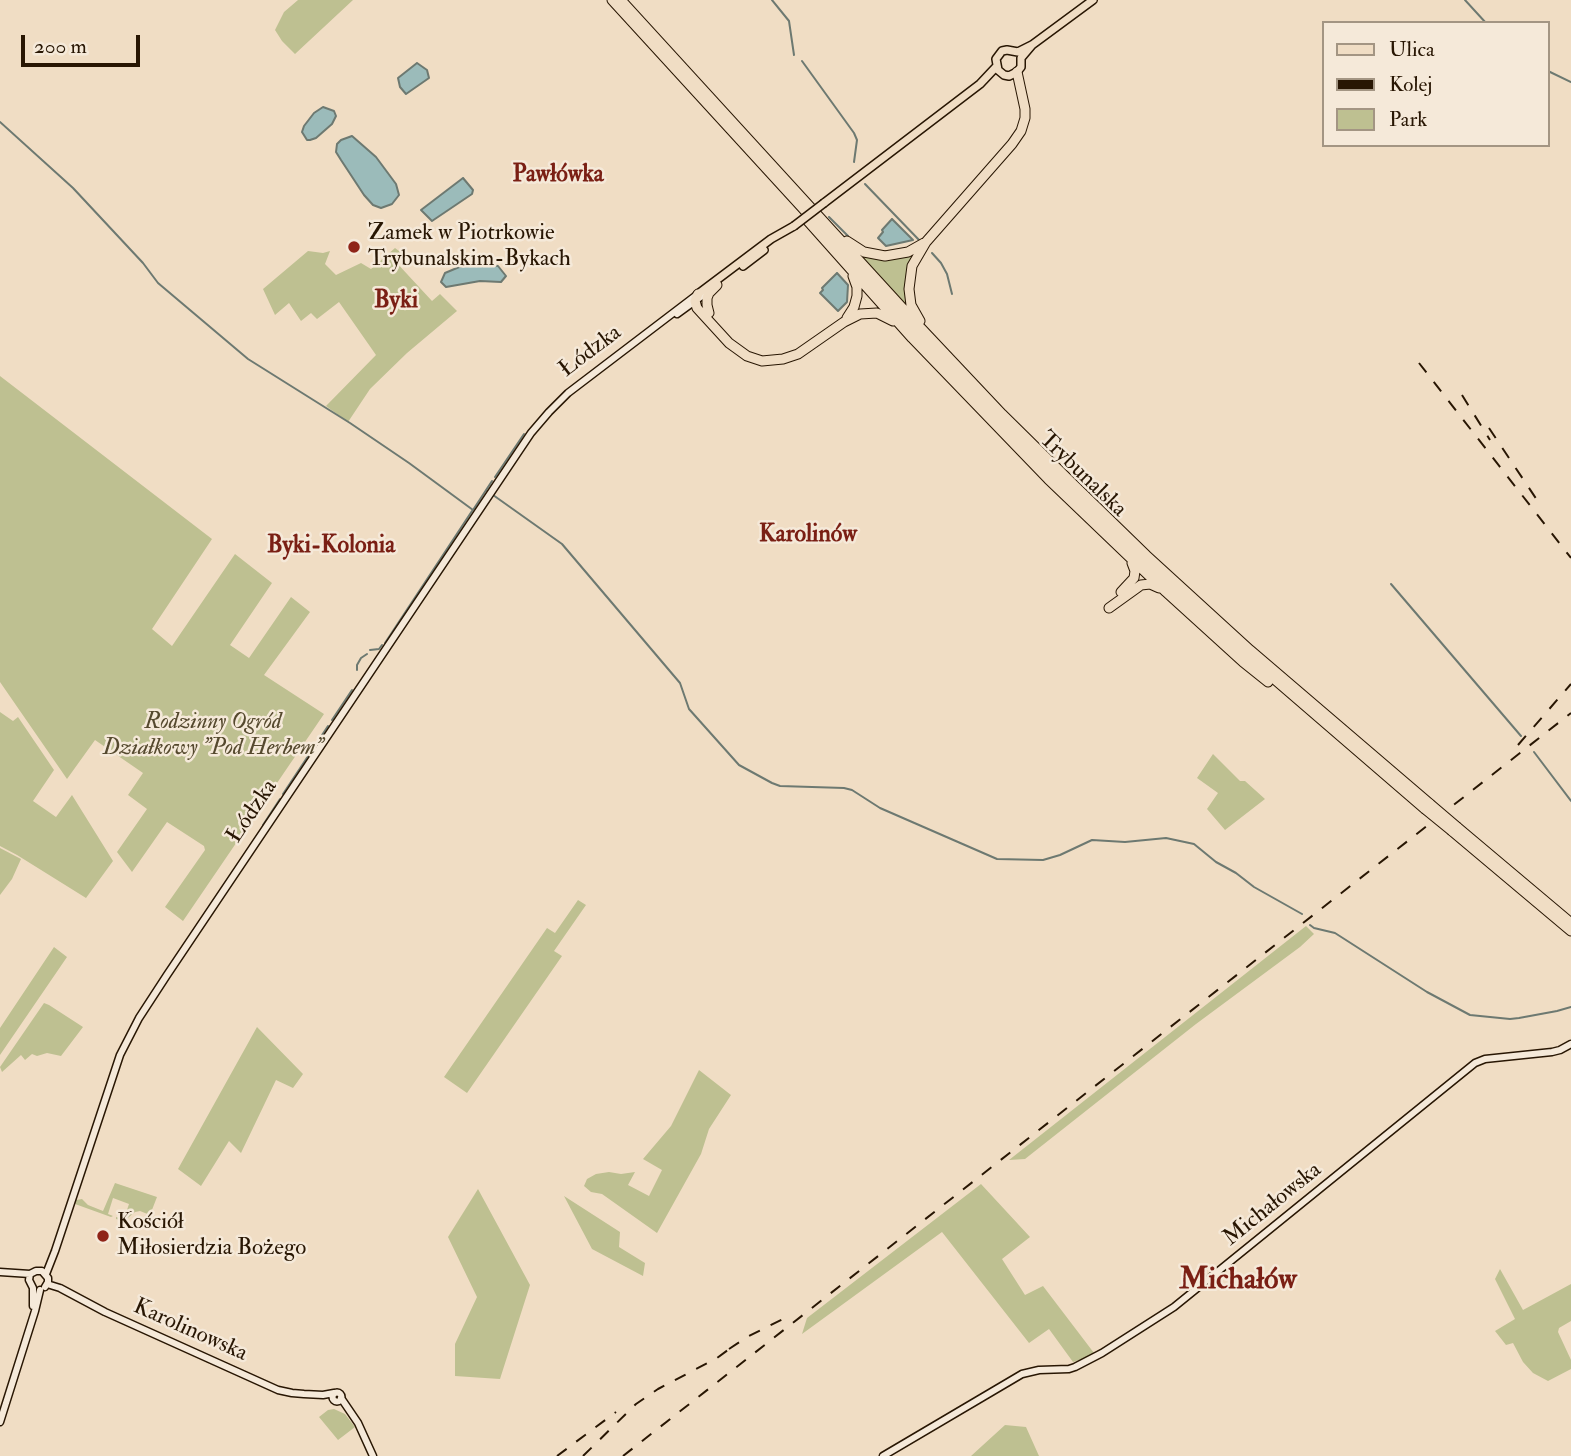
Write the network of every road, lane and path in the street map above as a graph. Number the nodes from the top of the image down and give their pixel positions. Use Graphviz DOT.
graph roads {
  1 [pos="612,0"];
  2 [pos="621,0"];
  3 [pos="1093,0"];
  4 [pos="1019,55"];
  5 [pos="1006,72"];
  6 [pos="769,171"];
  7 [pos="817,214"];
  8 [pos="794,226"];
  9 [pos="926,242"];
  10 [pos="847,266"];
  11 [pos="717,285"];
  12 [pos="696,298"];
  13 [pos="686,308"];
  14 [pos="704,312"];
  15 [pos="663,322"];
  16 [pos="844,322"];
  17 [pos="912,338"];
  18 [pos="937,345"];
  19 [pos="1127,556"];
  20 [pos="1166,592"];
  21 [pos="1311,712"];
  22 [pos="1427,806"];
  23 [pos="1455,829"];
  24 [pos="1571,923"];
  25 [pos="1571,931"];
  26 [pos="1571,1044"];
  27 [pos="2,1272"];
  28 [pos="44,1272"];
  29 [pos="30,1277"];
  30 [pos="47,1284"];
  31 [pos="36,1289"];
  32 [pos="0,1422"];
  33 [pos="373,1456"];
  34 [pos="883,1456"];
  1 -- 6 [label="highway, Trybunalska"];
  2 -- 7 [label="highway, Trybunalska"];
  3 -- 4 [label="main road"];
  4 -- 5 [label="main road"];
  4 -- 5 [label="main road"];
  5 -- 8 [label="main road, Łódzka, bridge"];
  5 -- 9 [label="highway"];
  6 -- 10 [label="highway"];
  6 -- 21 [label="highway, Trybunalska"];
  7 -- 9 [label="highway"];
  7 -- 18 [label="highway, Trybunalska"];
  8 -- 11 [label="main road, Łódzka"];
  8 -- 12 [label="main road, Łódzka"];
  9 -- 18 [label="highway"];
  10 -- 16 [label="highway"];
  10 -- 17 [label="highway"];
  11 -- 12 [label="main road, Łódzka"];
  11 -- 14 [label="highway"];
  12 -- 13 [label="main road, Łódzka"];
  12 -- 14 [label="highway"];
  12 -- 15 [label="main road, Łódzka"];
  13 -- 14 [label="highway"];
  13 -- 15 [label="main road, Łódzka"];
  14 -- 16 [label="highway"];
  15 -- 28 [label="main road, Łódzka"];
  16 -- 17 [label="highway"];
  17 -- 19 [label="highway"];
  18 -- 22 [label="highway, Trybunalska"];
  19 -- 20 [label="highway"];
  19 -- 20 [label="highway"];
  20 -- 21 [label="highway"];
  21 -- 22 [label="highway, Trybunalska"];
  22 -- 23 [label="highway, Trybunalska, bridge"];
  23 -- 24 [label="highway, Trybunalska"];
  23 -- 25 [label="highway, Trybunalska"];
  26 -- 34 [label="main road, Michałowska"];
  27 -- 29 [label="main road"];
  28 -- 29 [label="main road"];
  28 -- 30 [label="main road"];
  29 -- 31 [label="main road"];
  30 -- 31 [label="main road"];
  30 -- 33 [label="main road, Karolinowska"];
  31 -- 32 [label="main road"];
}
